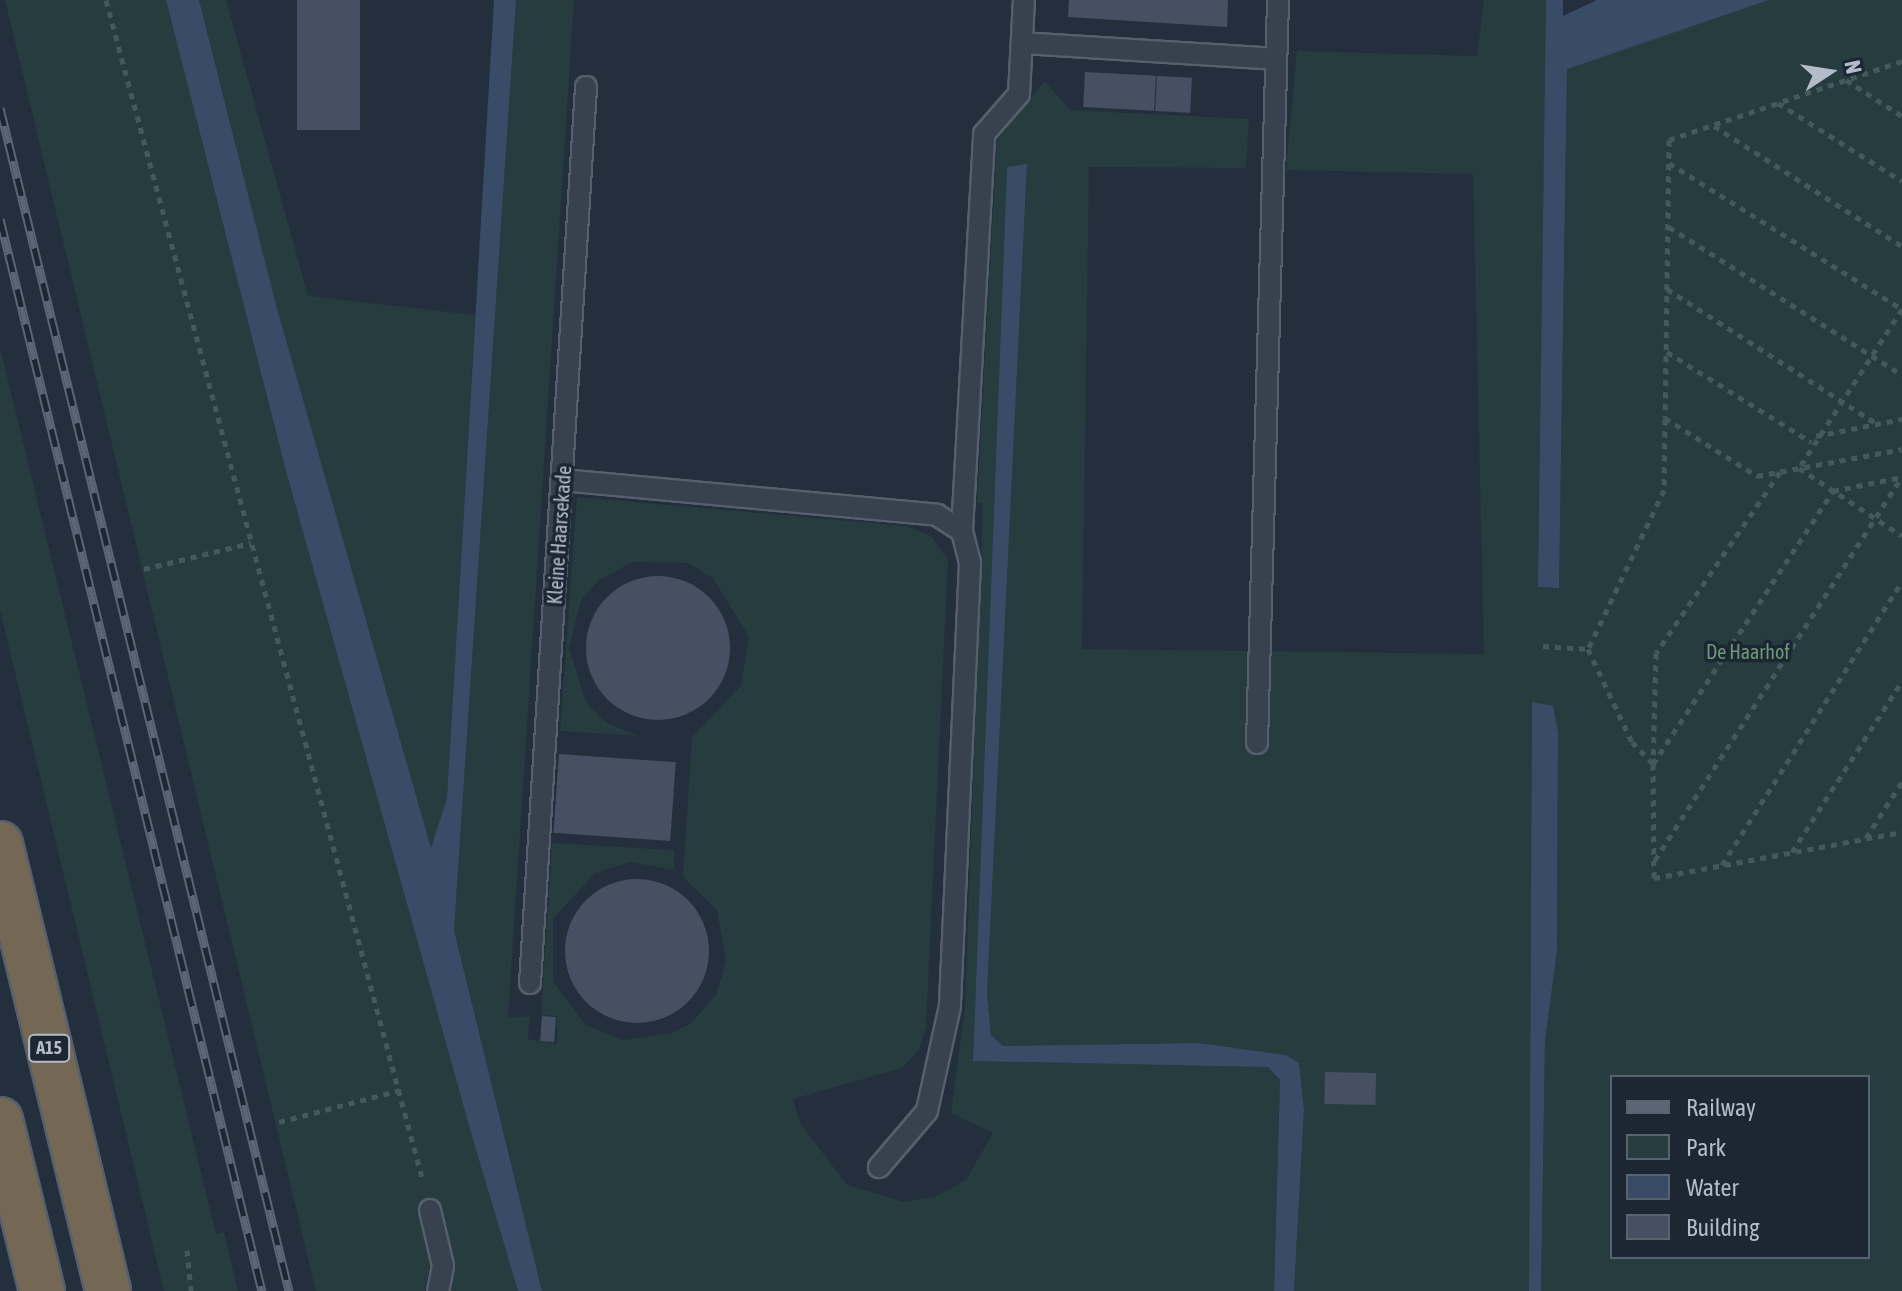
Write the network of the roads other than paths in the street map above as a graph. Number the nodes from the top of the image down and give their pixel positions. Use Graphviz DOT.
graph roads {
  1 [pos="1024,0"];
  2 [pos="1278,0"];
  3 [pos="1022,43"];
  4 [pos="1275,59"];
  5 [pos="586,87"];
  6 [pos="562,480"];
  7 [pos="962,531"];
  8 [pos="1257,743"];
  9 [pos="0,844"];
  10 [pos="530,983"];
  11 [pos="0,1120"];
  12 [pos="879,1167"];
  13 [pos="430,1210"];
  14 [pos="104,1271"];
  15 [pos="42,1291"];
  16 [pos="438,1291"];
  1 -- 3 [label="lane"];
  2 -- 4 [label="lane"];
  3 -- 4 [label="lane"];
  3 -- 7 [label="lane"];
  4 -- 8 [label="lane"];
  5 -- 6 [label="lane, Kleine Haarsekade"];
  6 -- 7 [label="lane"];
  6 -- 10 [label="lane, Kleine Haarsekade"];
  7 -- 12 [label="lane"];
  9 -- 14 [label="highway, A15"];
  11 -- 15 [label="highway"];
  13 -- 16 [label="lane"];
}
